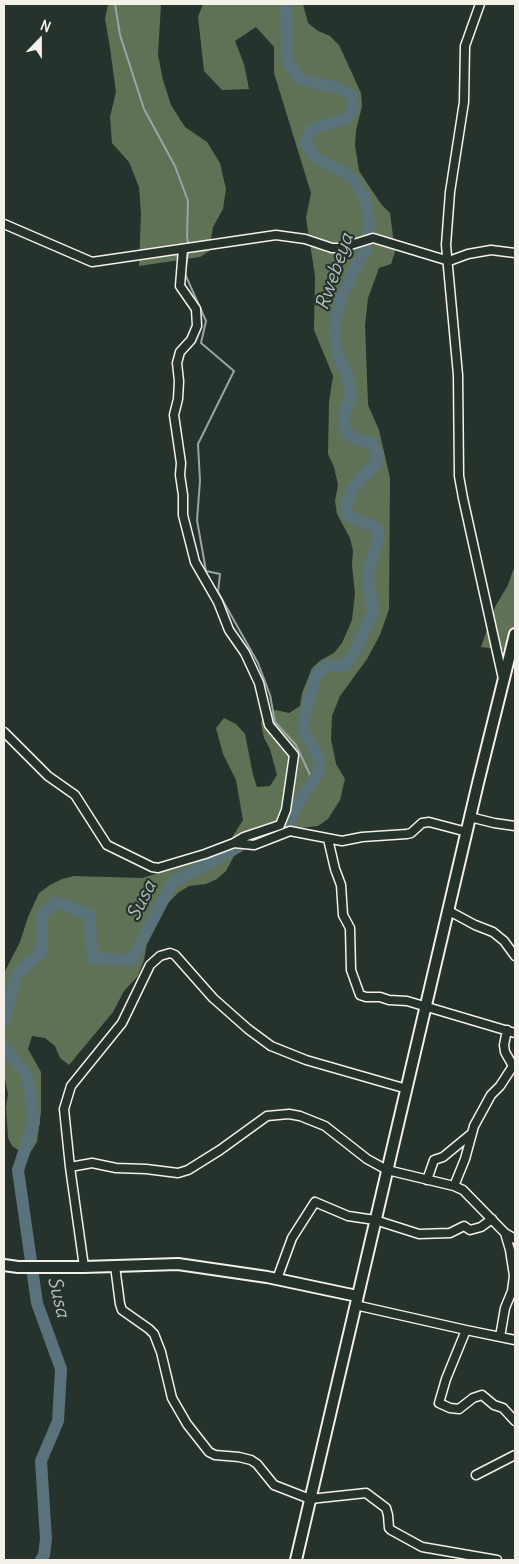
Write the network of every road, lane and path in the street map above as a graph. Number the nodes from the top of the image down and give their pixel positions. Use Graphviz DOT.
graph roads {
  1 [pos="480,4"];
  2 [pos="4,224"];
  3 [pos="184,248"];
  4 [pos="515,253"];
  5 [pos="449,261"];
  6 [pos="515,634"];
  7 [pos="503,681"];
  8 [pos="4,732"];
  9 [pos="470,817"];
  10 [pos="515,826"];
  11 [pos="467,832"];
  12 [pos="328,839"];
  13 [pos="234,843"];
  14 [pos="449,911"];
  15 [pos="515,956"];
  16 [pos="426,1006"];
  17 [pos="507,1030"];
  18 [pos="515,1033"];
  19 [pos="406,1089"];
  20 [pos="471,1134"];
  21 [pos="70,1167"];
  22 [pos="387,1170"];
  23 [pos="427,1180"];
  24 [pos="454,1186"];
  25 [pos="492,1219"];
  26 [pos="375,1220"];
  27 [pos="505,1234"];
  28 [pos="515,1239"];
  29 [pos="4,1265"];
  30 [pos="115,1266"];
  31 [pos="84,1267"];
  32 [pos="277,1279"];
  33 [pos="356,1301"];
  34 [pos="466,1330"];
  35 [pos="500,1337"];
  36 [pos="515,1340"];
  37 [pos="515,1421"];
  38 [pos="515,1455"];
  39 [pos="476,1474"];
  40 [pos="310,1499"];
  41 [pos="296,1560"];
  42 [pos="497,1560"];
  1 -- 5 [label="street"];
  2 -- 3 [label="street"];
  3 -- 5 [label="street"];
  3 -- 13 [label="street"];
  4 -- 5 [label="street"];
  5 -- 7 [label="street"];
  6 -- 7 [label="main road"];
  7 -- 9 [label="main road"];
  8 -- 13 [label="street"];
  9 -- 10 [label="street"];
  9 -- 11 [label="main road"];
  11 -- 12 [label="street"];
  11 -- 14 [label="main road"];
  12 -- 13 [label="street"];
  12 -- 16 [label="street"];
  14 -- 15 [label="street"];
  14 -- 16 [label="main road"];
  16 -- 17 [label="street"];
  16 -- 19 [label="main road"];
  17 -- 18 [label="street"];
  17 -- 20 [label="street"];
  19 -- 21 [label="street"];
  19 -- 22 [label="main road"];
  20 -- 23 [label="street"];
  20 -- 24 [label="street"];
  21 -- 22 [label="street"];
  21 -- 31 [label="street"];
  22 -- 23 [label="street"];
  22 -- 26 [label="main road"];
  23 -- 24 [label="street"];
  24 -- 25 [label="street"];
  25 -- 26 [label="street"];
  25 -- 27 [label="street"];
  26 -- 32 [label="street"];
  26 -- 33 [label="main road"];
  27 -- 28 [label="street"];
  27 -- 35 [label="street"];
  29 -- 31 [label="main road"];
  30 -- 31 [label="main road"];
  30 -- 32 [label="main road"];
  30 -- 40 [label="street"];
  32 -- 33 [label="main road"];
  33 -- 34 [label="street"];
  33 -- 40 [label="main road"];
  34 -- 35 [label="street"];
  34 -- 37 [label="street"];
  35 -- 36 [label="street"];
  38 -- 39 [label="street"];
  40 -- 41 [label="main road"];
  40 -- 42 [label="street"];
}
